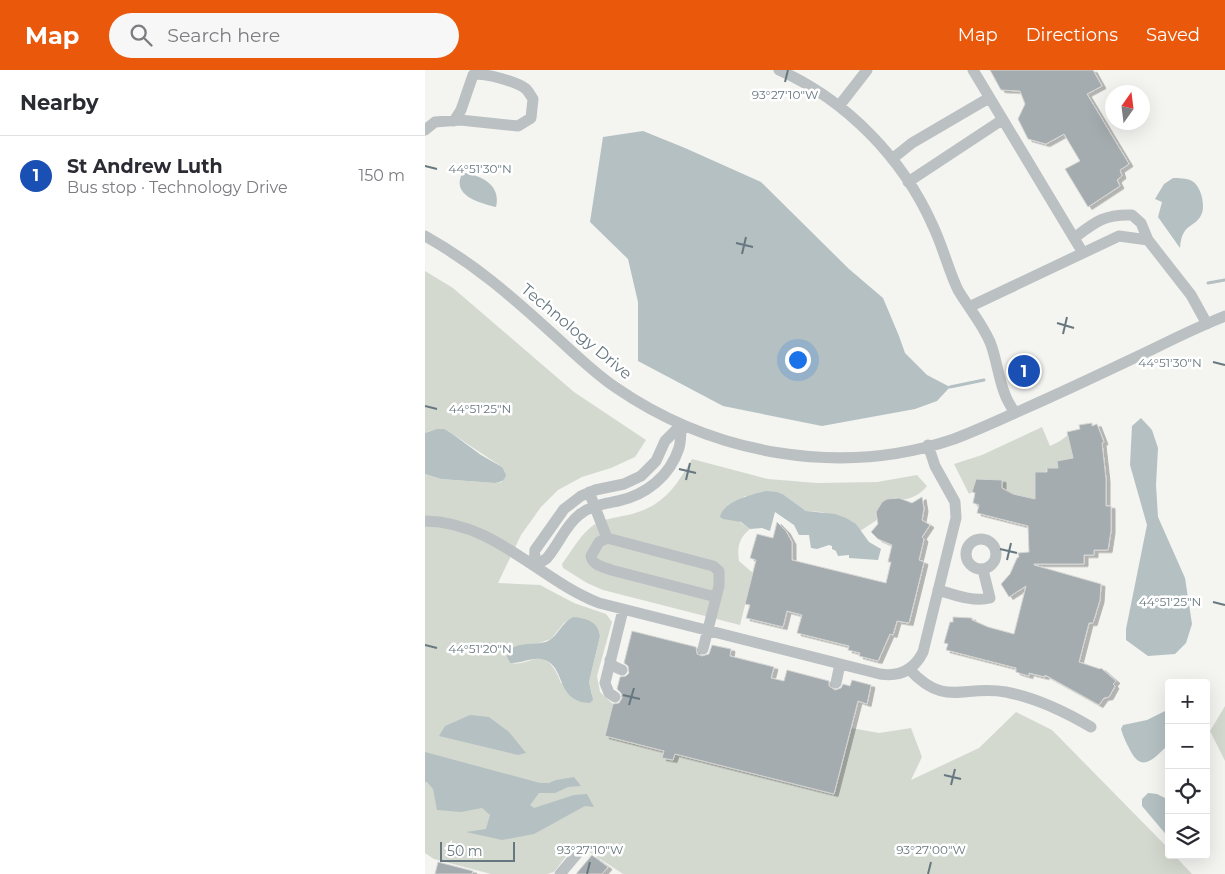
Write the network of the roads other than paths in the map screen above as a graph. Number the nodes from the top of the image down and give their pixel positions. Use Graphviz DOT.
graph roads {
  1 [pos="779,70"];
  2 [pos="867,70"];
  3 [pos="973,70"];
  4 [pos="477,72"];
  5 [pos="989,98"];
  6 [pos="839,106"];
  7 [pos="1002,120"];
  8 [pos="453,121"];
  9 [pos="425,130"];
  10 [pos="892,159"];
  11 [pos="908,182"];
  12 [pos="425,236"];
  13 [pos="1074,238"];
  14 [pos="1148,240"];
  15 [pos="1083,254"];
  16 [pos="969,307"];
  17 [pos="1225,316"];
  18 [pos="1207,324"];
  19 [pos="1015,413"];
  20 [pos="681,425"];
  21 [pos="928,446"];
  22 [pos="589,492"];
  23 [pos="595,506"];
  24 [pos="425,521"];
  25 [pos="607,538"];
  26 [pos="947,555"];
  27 [pos="965,556"];
  28 [pos="534,565"];
  29 [pos="983,570"];
  30 [pos="938,590"];
  31 [pos="716,597"];
  32 [pos="623,610"];
  33 [pos="707,631"];
  34 [pos="703,649"];
  35 [pos="610,660"];
  36 [pos="840,664"];
  37 [pos="909,669"];
  38 [pos="622,670"];
  39 [pos="836,682"];
  40 [pos="615,697"];
  41 [pos="1091,727"];
  42 [pos="577,854"];
  43 [pos="560,874"];
  1 -- 6 [label="street"];
  2 -- 6 [label="street"];
  3 -- 5 [label="street"];
  4 -- 8 [label="street"];
  4 -- 8 [label="street"];
  5 -- 7 [label="street"];
  5 -- 10 [label="street"];
  6 -- 10 [label="street"];
  7 -- 11 [label="street"];
  7 -- 13 [label="street"];
  8 -- 9 [label="street"];
  10 -- 11 [label="street"];
  11 -- 16 [label="street"];
  12 -- 20 [label="street, Technology Drive"];
  13 -- 14 [label="street"];
  13 -- 15 [label="street"];
  14 -- 15 [label="street"];
  14 -- 18 [label="street"];
  15 -- 16 [label="street"];
  16 -- 19 [label="street"];
  17 -- 18 [label="street, Technology Drive"];
  18 -- 19 [label="street, Technology Drive"];
  19 -- 21 [label="street, Technology Drive"];
  20 -- 21 [label="street, Technology Drive"];
  20 -- 22 [label="street"];
  20 -- 23 [label="street"];
  21 -- 26 [label="street"];
  22 -- 23 [label="street"];
  22 -- 28 [label="street"];
  23 -- 25 [label="street"];
  23 -- 28 [label="street"];
  24 -- 28 [label="street"];
  25 -- 31 [label="street"];
  25 -- 31 [label="street"];
  26 -- 27 [label="street"];
  26 -- 30 [label="street"];
  27 -- 29 [label="street"];
  27 -- 29 [label="street"];
  28 -- 32 [label="street"];
  29 -- 30 [label="street"];
  30 -- 37 [label="street"];
  31 -- 33 [label="street"];
  32 -- 33 [label="street"];
  32 -- 35 [label="street"];
  33 -- 34 [label="street"];
  33 -- 36 [label="street"];
  35 -- 38 [label="street"];
  35 -- 40 [label="street"];
  36 -- 37 [label="street"];
  36 -- 39 [label="street"];
  37 -- 41 [label="street"];
  42 -- 43 [label="street"];
}
